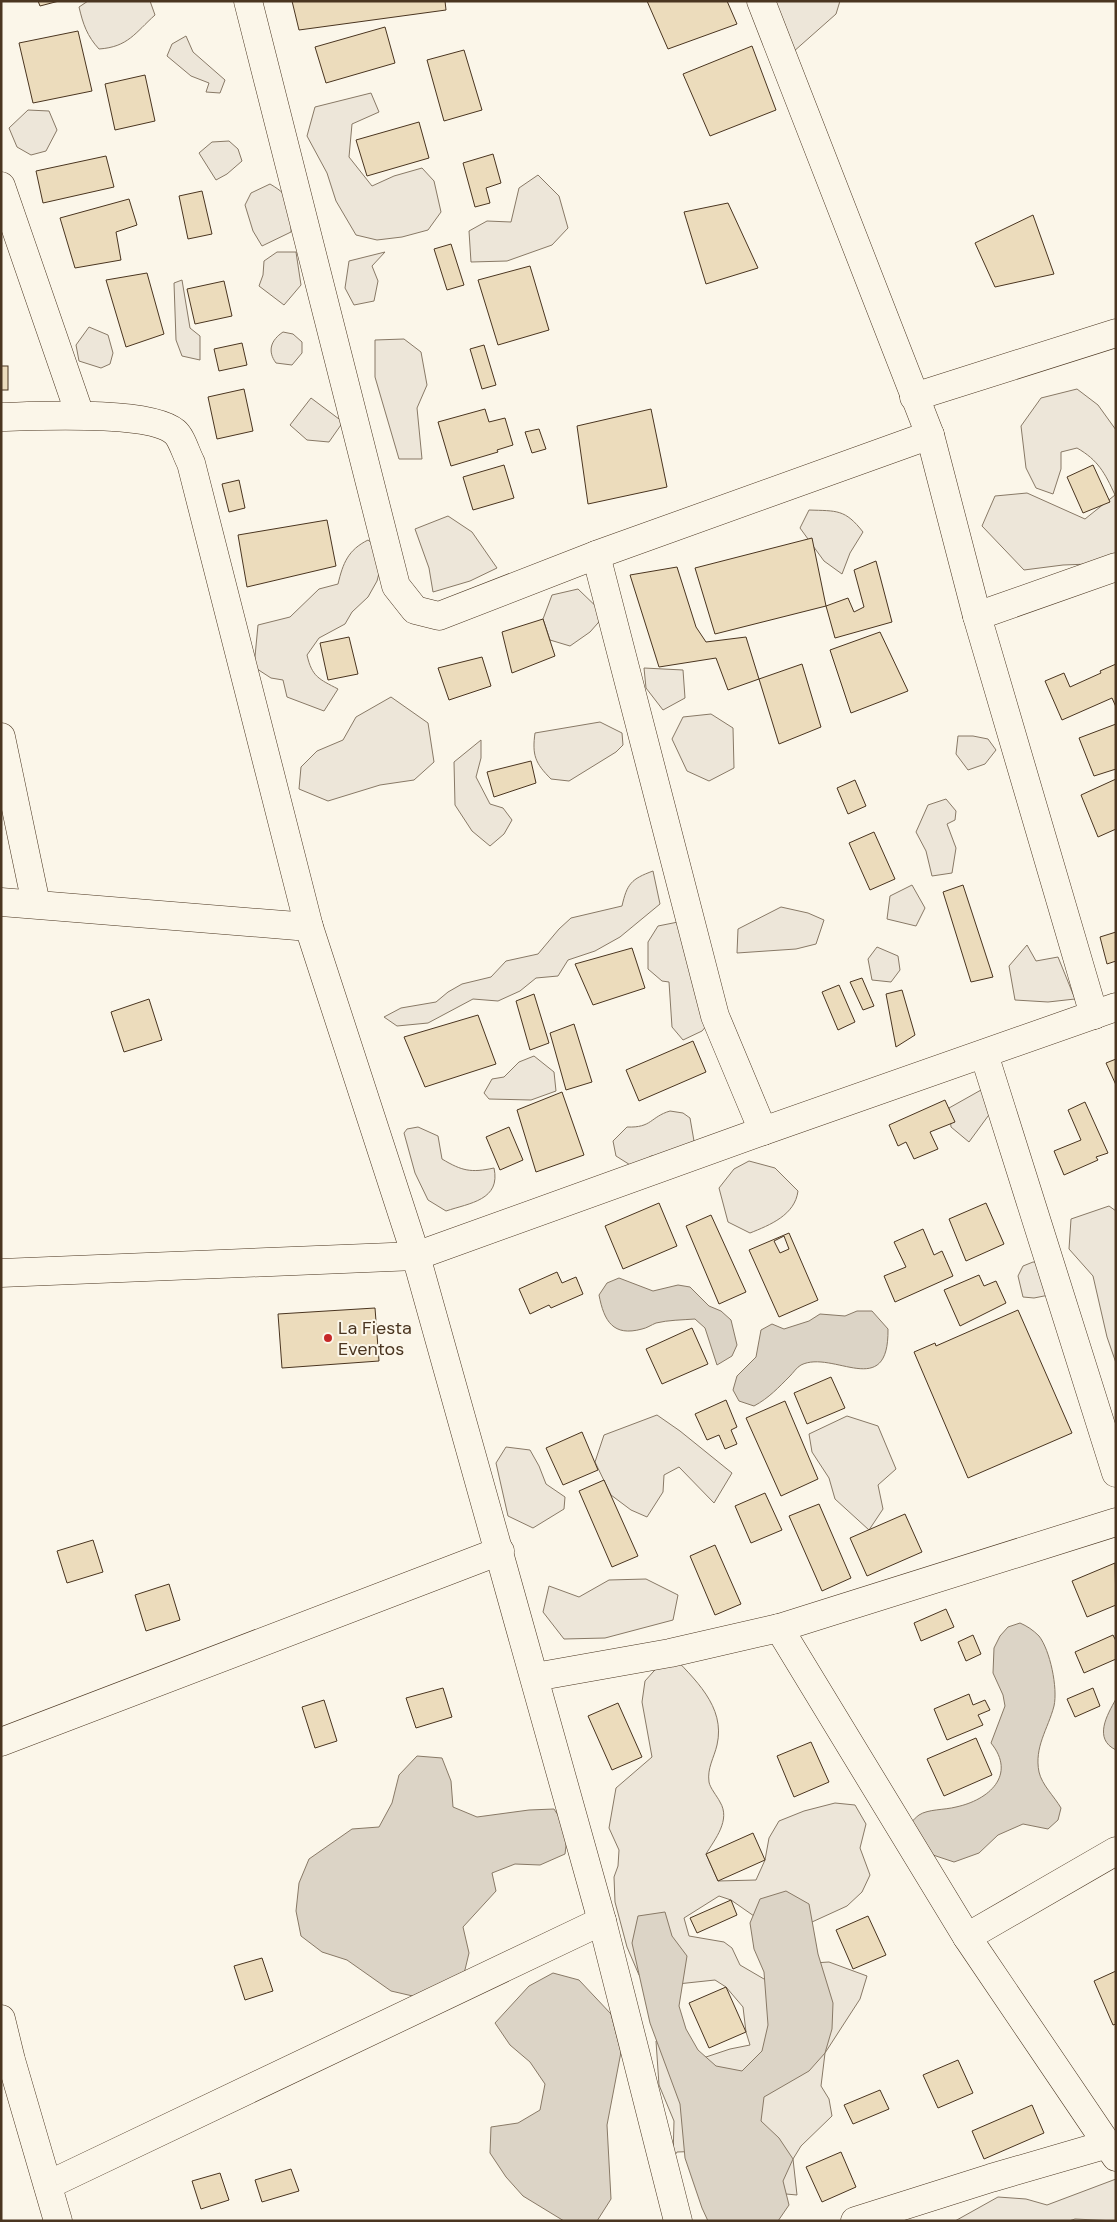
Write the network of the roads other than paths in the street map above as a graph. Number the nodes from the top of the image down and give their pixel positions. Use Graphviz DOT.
graph roads {
  1 [pos="248,1"];
  2 [pos="762,1"];
  3 [pos="1,186"];
  4 [pos="1116,333"];
  5 [pos="914,397"];
  6 [pos="80,416"];
  7 [pos="1,417"];
  8 [pos="930,435"];
  9 [pos="596,555"];
  10 [pos="1116,567"];
  11 [pos="977,616"];
  12 [pos="1,737"];
  13 [pos="1,902"];
  14 [pos="36,904"];
  15 [pos="309,927"];
  16 [pos="1105,1011"];
  17 [pos="984,1054"];
  18 [pos="763,1131"];
  19 [pos="416,1256"];
  20 [pos="1,1273"];
  21 [pos="1116,1473"];
  22 [pos="1116,1522"];
  23 [pos="500,1551"];
  24 [pos="779,1628"];
  25 [pos="536,1676"];
  26 [pos="1,1742"];
  27 [pos="1116,1851"];
  28 [pos="602,1921"];
  29 [pos="967,1937"];
  30 [pos="1,2019"];
  31 [pos="1112,2151"];
  32 [pos="48,2185"];
  33 [pos="58,2221"];
  34 [pos="678,2221"];
  35 [pos="855,2221"];
  1 -- 9 [label="street"];
  2 -- 5 [label="street"];
  3 -- 6 [label="street"];
  4 -- 5 [label="street"];
  5 -- 8 [label="street"];
  6 -- 7 [label="street"];
  6 -- 15 [label="street"];
  8 -- 9 [label="street"];
  8 -- 11 [label="street"];
  9 -- 18 [label="street"];
  10 -- 11 [label="street"];
  11 -- 16 [label="street"];
  12 -- 14 [label="street"];
  13 -- 14 [label="street"];
  14 -- 15 [label="street"];
  15 -- 19 [label="street"];
  16 -- 17 [label="street"];
  17 -- 18 [label="street"];
  17 -- 21 [label="street"];
  18 -- 19 [label="street"];
  19 -- 20 [label="street"];
  19 -- 23 [label="street"];
  22 -- 24 [label="street"];
  23 -- 25 [label="street"];
  23 -- 26 [label="street"];
  24 -- 25 [label="street"];
  24 -- 29 [label="street"];
  25 -- 28 [label="street"];
  27 -- 29 [label="street"];
  28 -- 32 [label="street"];
  28 -- 34 [label="street"];
  29 -- 31 [label="street"];
  30 -- 32 [label="street"];
  31 -- 35 [label="street"];
  32 -- 33 [label="street"];
}
